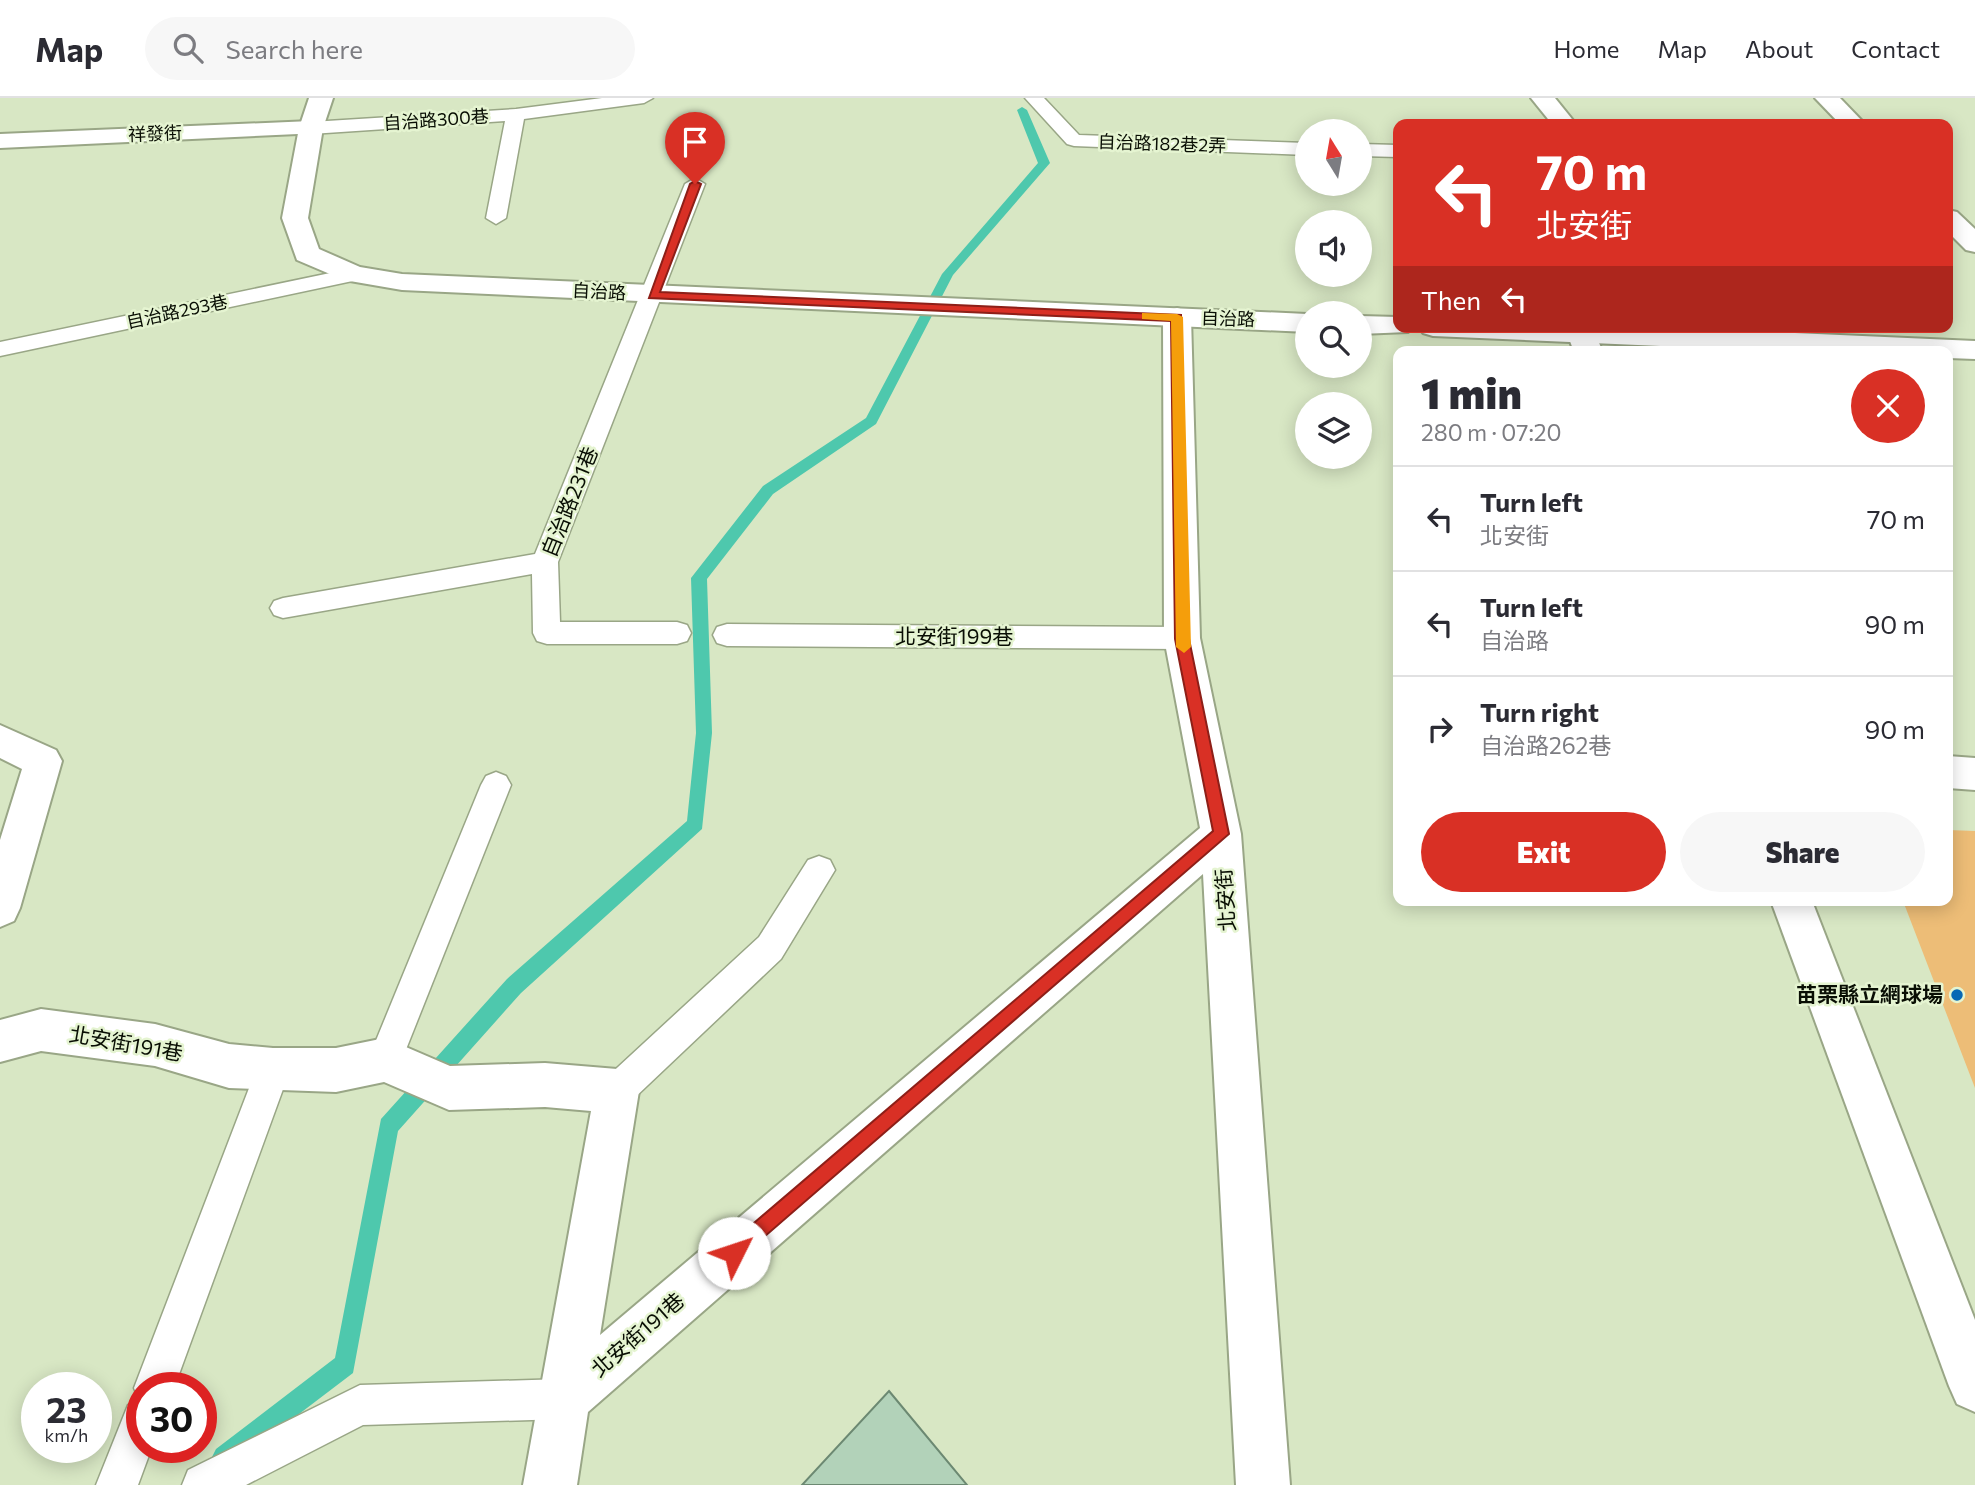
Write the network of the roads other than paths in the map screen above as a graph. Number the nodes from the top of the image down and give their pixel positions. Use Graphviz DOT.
graph roads {
  1 [pos="321,98"];
  2 [pos="644,98"];
  3 [pos="1034,98"];
  4 [pos="1543,98"];
  5 [pos="1827,98"];
  6 [pos="516,114"];
  7 [pos="1560,119"];
  8 [pos="1848,119"];
  9 [pos="311,128"];
  10 [pos="0,141"];
  11 [pos="1295,149"];
  12 [pos="1372,150"];
  13 [pos="1393,151"];
  14 [pos="695,184"];
  15 [pos="496,218"];
  16 [pos="1953,223"];
  17 [pos="1975,244"];
  18 [pos="354,274"];
  19 [pos="653,295"];
  20 [pos="1177,317"];
  21 [pos="1295,322"];
  22 [pos="1372,325"];
  23 [pos="1393,326"];
  24 [pos="1494,333"];
  25 [pos="1675,333"];
  26 [pos="1701,333"];
  27 [pos="1585,342"];
  28 [pos="1911,346"];
  29 [pos="0,349"];
  30 [pos="1953,349"];
  31 [pos="1975,350"];
  32 [pos="545,562"];
  33 [pos="283,608"];
  34 [pos="677,634"];
  35 [pos="727,635"];
  36 [pos="1182,639"];
  37 [pos="0,741"];
  38 [pos="1953,772"];
  39 [pos="1975,774"];
  40 [pos="496,785"];
  41 [pos="1221,834"];
  42 [pos="819,870"];
  43 [pos="1793,906"];
  44 [pos="0,908"];
  45 [pos="0,1041"];
  46 [pos="273,1070"];
  47 [pos="417,1074"];
  48 [pos="617,1091"];
  49 [pos="160,1372"];
  50 [pos="1975,1386"];
  51 [pos="564,1399"];
  52 [pos="126,1461"];
  53 [pos="117,1485"];
  54 [pos="203,1485"];
  55 [pos="550,1485"];
  56 [pos="1263,1485"];
  1 -- 9 [label="street, 自治路"];
  2 -- 6 [label="lane, 自治路300巷"];
  3 -- 11 [label="lane, 自治路182巷2弄"];
  4 -- 7 [label="street"];
  5 -- 8 [label="street"];
  6 -- 9 [label="lane, 自治路300巷"];
  6 -- 15 [label="lane"];
  9 -- 10 [label="street, 祥發街"];
  9 -- 18 [label="street, 自治路"];
  12 -- 13 [label="lane"];
  14 -- 19 [label="lane, 自治路231巷"];
  16 -- 17 [label="street"];
  18 -- 19 [label="street, 自治路"];
  18 -- 29 [label="lane, 自治路293巷"];
  19 -- 20 [label="street, 自治路"];
  19 -- 32 [label="lane, 自治路231巷"];
  20 -- 21 [label="street, 自治路"];
  20 -- 36 [label="street, 北安街"];
  22 -- 23 [label="street"];
  24 -- 27 [label="street"];
  25 -- 27 [label="street"];
  26 -- 28 [label="street"];
  30 -- 31 [label="street"];
  32 -- 33 [label="lane"];
  32 -- 34 [label="lane, 自治路231巷"];
  35 -- 36 [label="lane, 北安街199巷"];
  36 -- 41 [label="street, 北安街"];
  37 -- 44 [label="street"];
  38 -- 39 [label="street"];
  40 -- 47 [label="lane"];
  41 -- 51 [label="street, 北安街191巷"];
  41 -- 56 [label="street, 北安街"];
  42 -- 48 [label="lane"];
  43 -- 50 [label="street"];
  45 -- 46 [label="street, 北安街191巷"];
  46 -- 47 [label="street, 北安街191巷"];
  46 -- 49 [label="lane"];
  47 -- 48 [label="street, 北安街191巷"];
  48 -- 51 [label="street, 北安街191巷"];
  51 -- 54 [label="lane"];
  51 -- 55 [label="street, 北安街191巷"];
  52 -- 53 [label="lane"];
}
